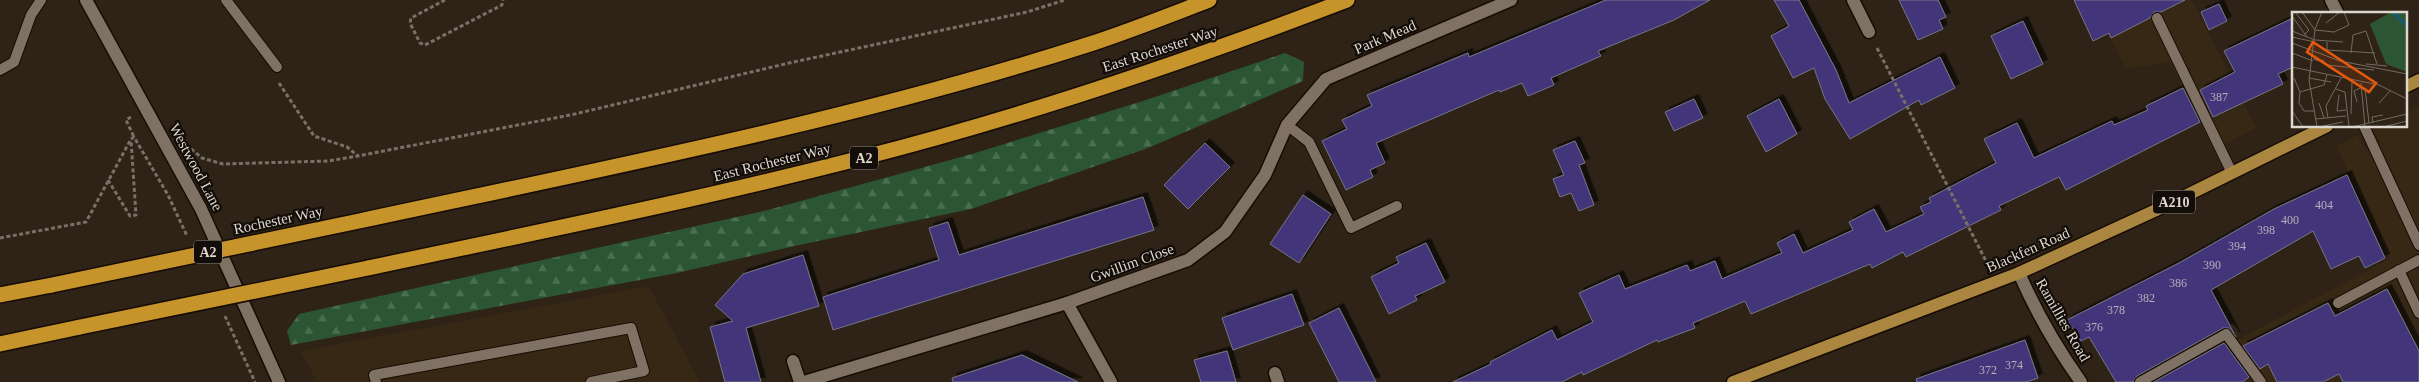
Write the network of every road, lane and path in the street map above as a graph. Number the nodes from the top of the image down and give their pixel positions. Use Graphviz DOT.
graph roads {
  1 [pos="41,0"];
  2 [pos="86,0"];
  3 [pos="226,0"];
  4 [pos="446,0"];
  5 [pos="503,0"];
  6 [pos="1065,0"];
  7 [pos="1209,0"];
  8 [pos="1347,0"];
  9 [pos="1511,0"];
  10 [pos="1853,0"];
  11 [pos="2331,0"];
  12 [pos="2337,12"];
  13 [pos="2157,18"];
  14 [pos="1869,32"];
  15 [pos="275,64"];
  16 [pos="0,70"];
  17 [pos="2419,80"];
  18 [pos="2406,86"];
  19 [pos="1288,125"];
  20 [pos="2323,128"];
  21 [pos="2365,128"];
  22 [pos="131,139"];
  23 [pos="189,147"];
  24 [pos="358,156"];
  25 [pos="2232,173"];
  26 [pos="108,180"];
  27 [pos="172,202"];
  28 [pos="1397,206"];
  29 [pos="364,220"];
  30 [pos="0,238"];
  31 [pos="2419,245"];
  32 [pos="2419,260"];
  33 [pos="2400,270"];
  34 [pos="2019,274"];
  35 [pos="1996,282"];
  36 [pos="0,295"];
  37 [pos="1067,303"];
  38 [pos="2338,303"];
  39 [pos="2419,312"];
  40 [pos="0,344"];
  41 [pos="793,361"];
  42 [pos="1738,381"];
  43 [pos="279,382"];
  44 [pos="376,382"];
  45 [pos="591,382"];
  46 [pos="800,382"];
  47 [pos="804,382"];
  48 [pos="1110,382"];
  49 [pos="2080,382"];
  50 [pos="2140,382"];
  51 [pos="2261,382"];
  1 -- 16 [label="lane"];
  2 -- 43 [label="street, Westwood Lane"];
  3 -- 15 [label="lane"];
  4 -- 5 [label="path"];
  6 -- 24 [label="path"];
  7 -- 29 [label="highway, East Rochester Way / A2"];
  8 -- 40 [label="highway, East Rochester Way / A2, bridge"];
  9 -- 19 [label="street, Park Mead"];
  10 -- 14 [label="street"];
  11 -- 12 [label="street"];
  13 -- 25 [label="lane"];
  14 -- 35 [label="path"];
  15 -- 24 [label="path"];
  17 -- 18 [label="main road"];
  19 -- 28 [label="lane"];
  19 -- 37 [label="street, Gwillim Close"];
  20 -- 25 [label="main road, Blackfen Road / A210"];
  21 -- 31 [label="lane"];
  22 -- 26 [label="path"];
  22 -- 26 [label="path"];
  22 -- 27 [label="path"];
  23 -- 24 [label="path"];
  25 -- 34 [label="main road, Blackfen Road / A210"];
  26 -- 30 [label="path"];
  29 -- 36 [label="highway, Rochester Way / A2, bridge"];
  32 -- 33 [label="lane"];
  33 -- 38 [label="lane"];
  33 -- 39 [label="lane"];
  34 -- 35 [label="main road, Blackfen Road / A210"];
  34 -- 49 [label="street, Ramillies Road"];
  35 -- 42 [label="main road, Blackfen Road / A210"];
  37 -- 47 [label="street, Gwillim Close"];
  37 -- 48 [label="street"];
  41 -- 46 [label="street"];
  44 -- 45 [label="lane"];
  50 -- 51 [label="lane"];
}
